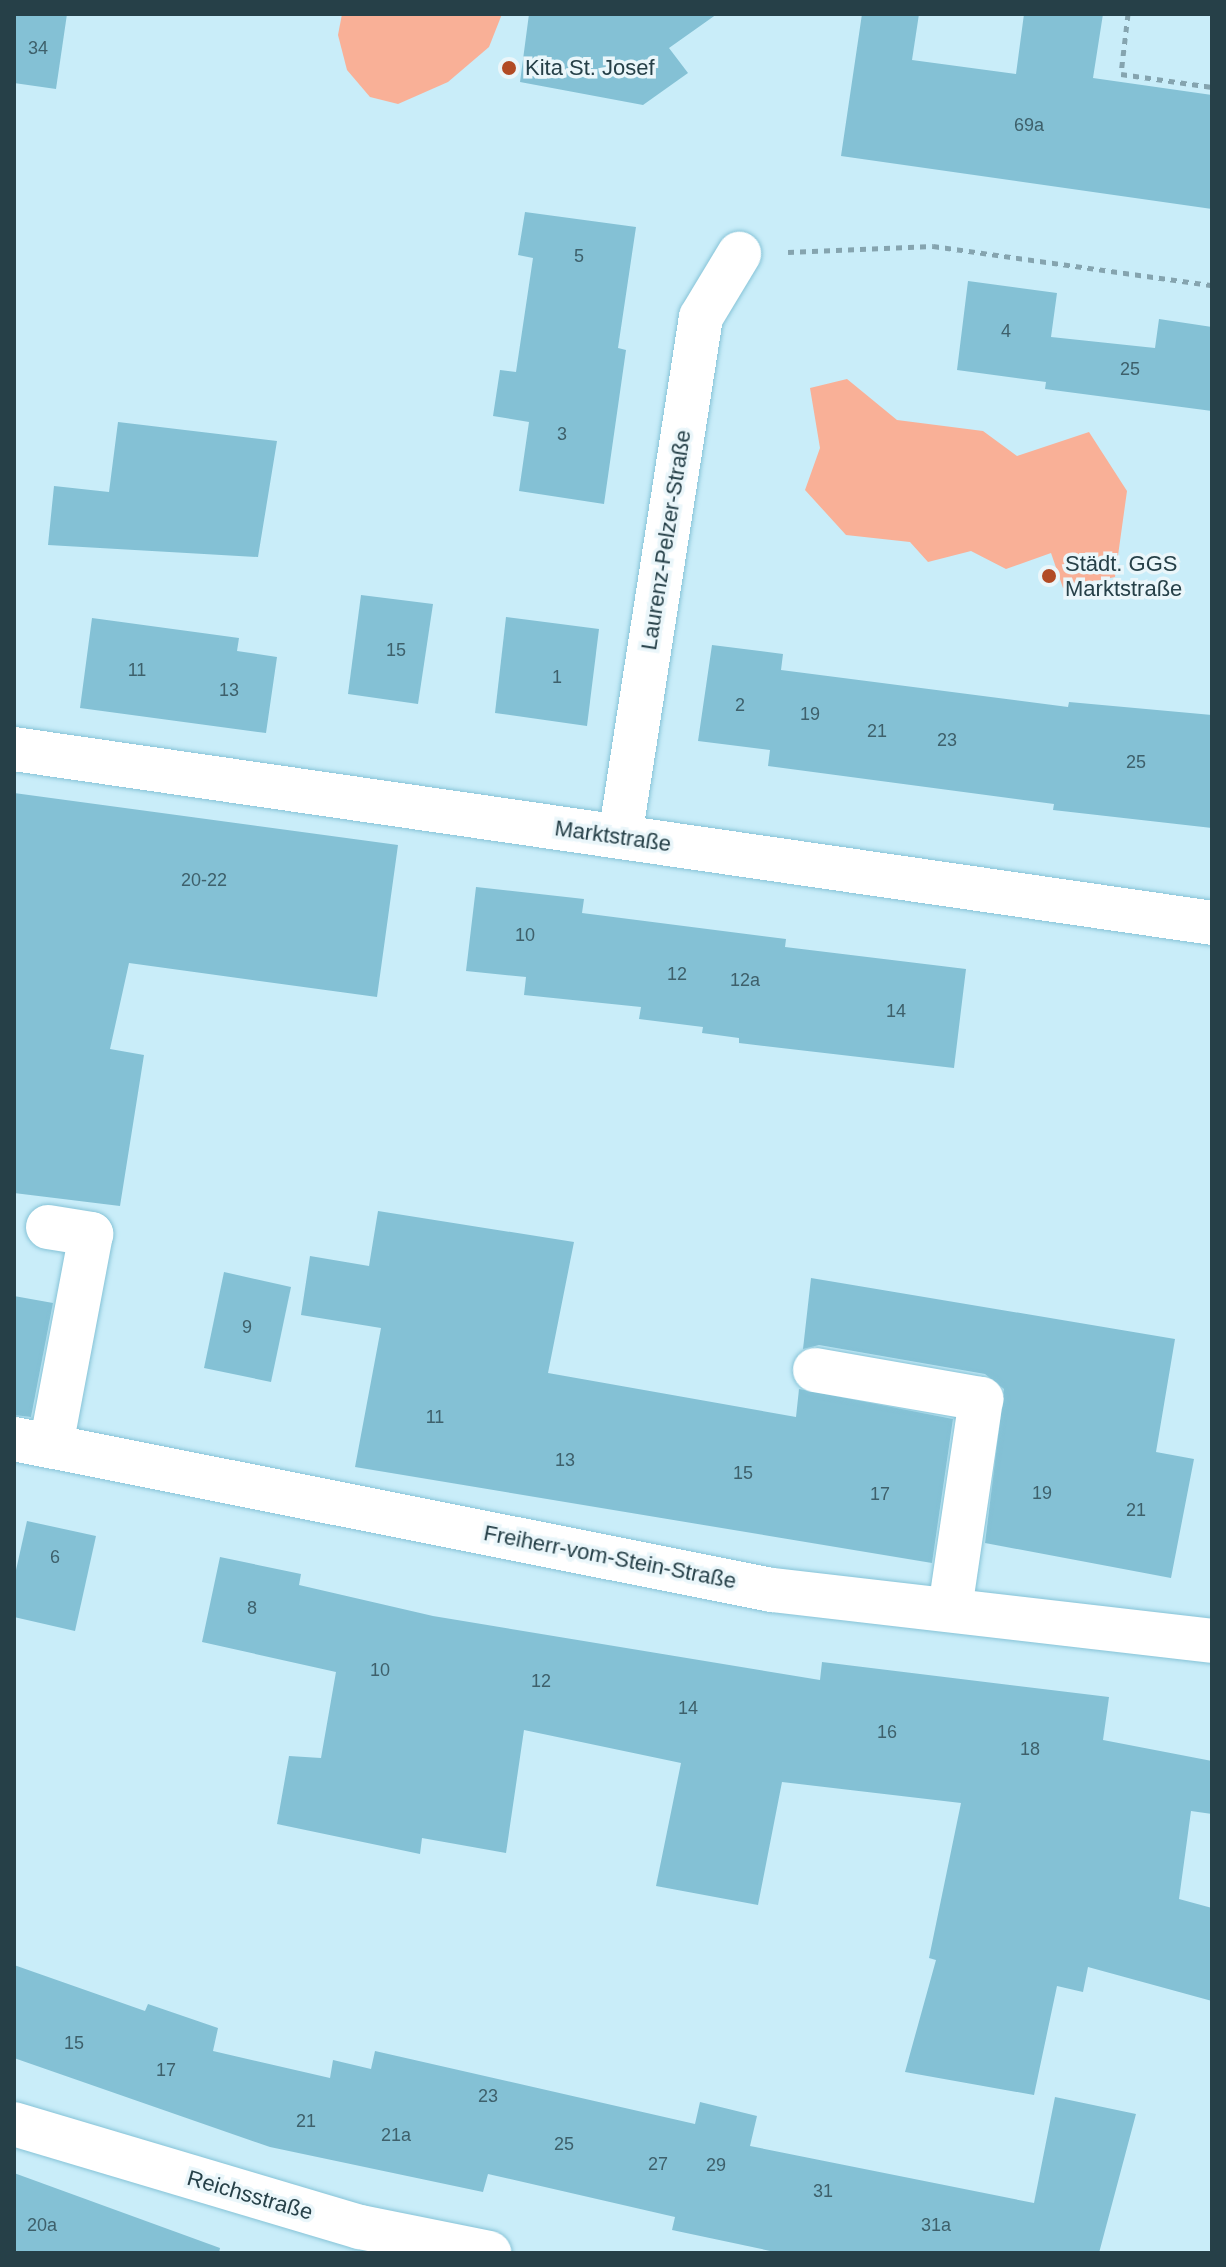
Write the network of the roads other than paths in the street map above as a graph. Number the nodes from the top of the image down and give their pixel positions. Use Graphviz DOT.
graph roads {
  1 [pos="739,254"];
  2 [pos="14,749"];
  3 [pos="620,837"];
  4 [pos="1212,923"];
  5 [pos="48,1227"];
  6 [pos="815,1370"];
  7 [pos="33,1443"];
  8 [pos="950,1610"];
  9 [pos="1212,1641"];
  10 [pos="14,2124"];
  11 [pos="489,2253"];
  1 -- 3 [label="street, Laurenz-Pelzer-Straße"];
  2 -- 3 [label="street, Marktstraße"];
  3 -- 4 [label="street, Marktstraße"];
  5 -- 7 [label="street"];
  6 -- 8 [label="street"];
  7 -- 8 [label="street, Freiherr-vom-Stein-Straße"];
  8 -- 9 [label="street, Freiherr-vom-Stein-Straße"];
  10 -- 11 [label="street, Reichsstraße"];
}
